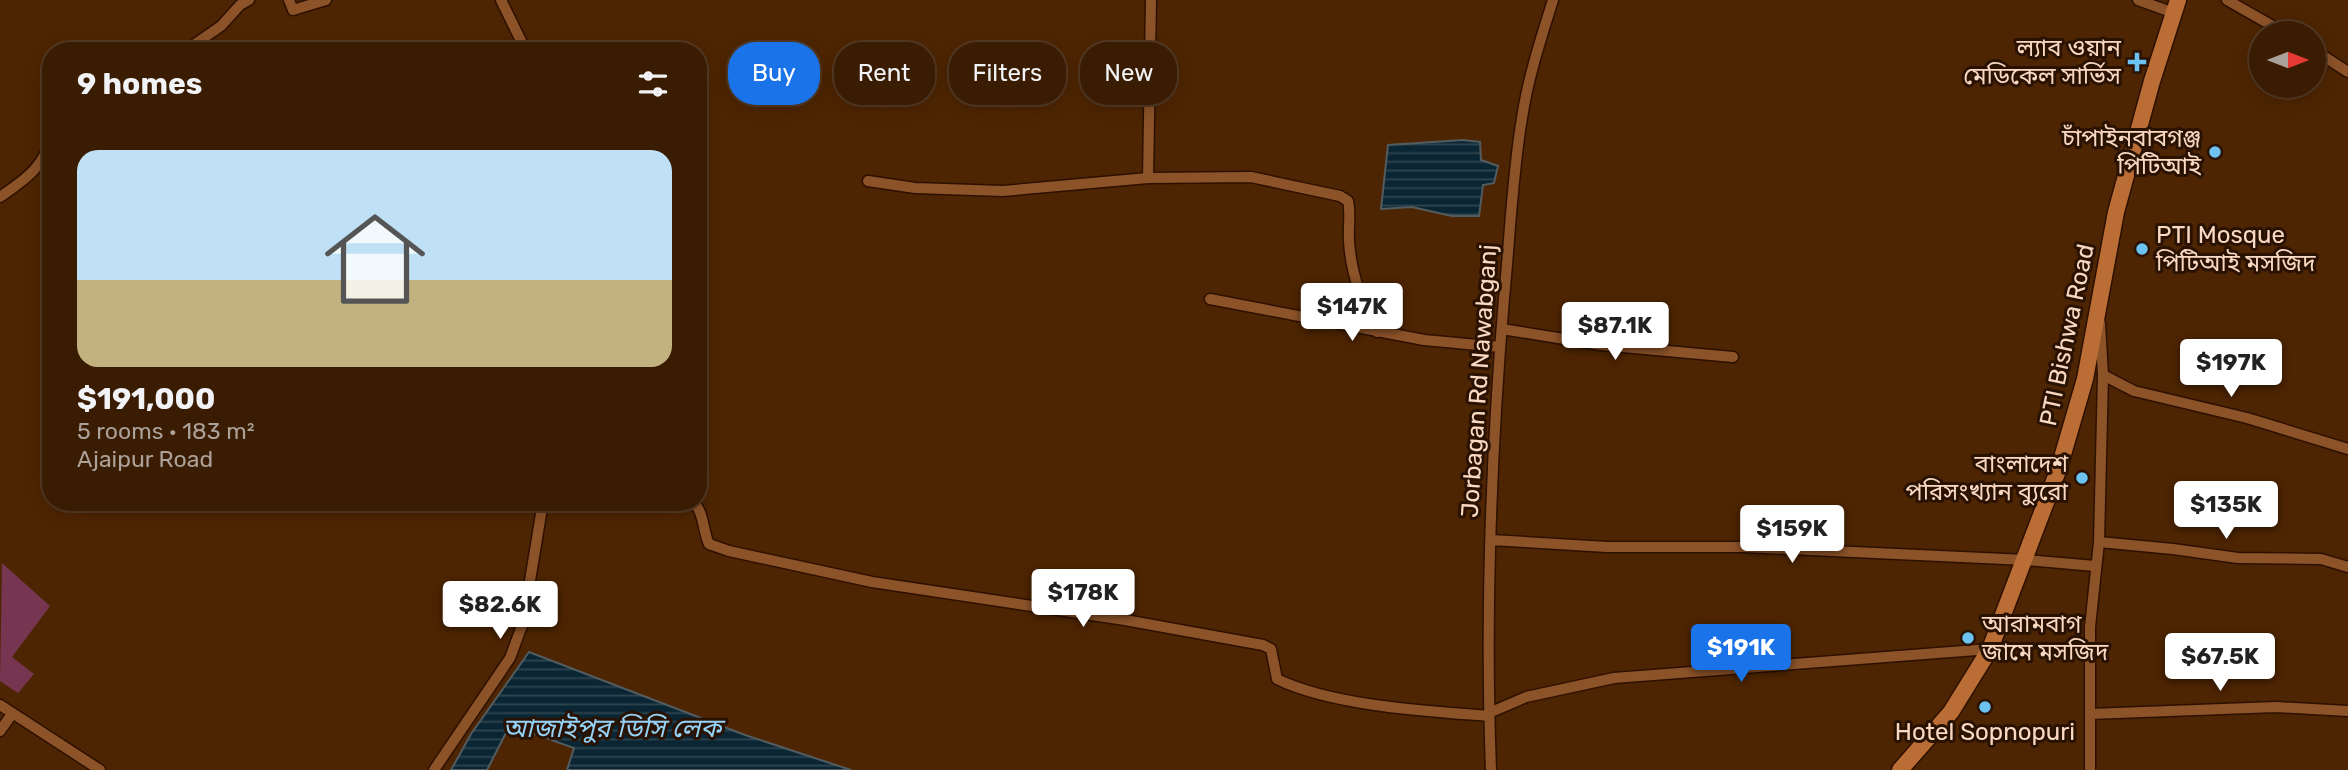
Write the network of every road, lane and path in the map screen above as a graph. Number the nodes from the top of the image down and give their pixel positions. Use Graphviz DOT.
graph roads {
  1 [pos="249,0"];
  2 [pos="289,0"];
  3 [pos="326,0"];
  4 [pos="502,0"];
  5 [pos="1151,0"];
  6 [pos="1553,0"];
  7 [pos="2138,0"];
  8 [pos="2227,0"];
  9 [pos="2176,6"];
  10 [pos="2264,21"];
  11 [pos="198,42"];
  12 [pos="522,42"];
  13 [pos="2326,58"];
  14 [pos="2348,72"];
  15 [pos="42,159"];
  16 [pos="1148,178"];
  17 [pos="868,181"];
  18 [pos="0,197"];
  19 [pos="1210,299"];
  20 [pos="2097,313"];
  21 [pos="1502,329"];
  22 [pos="1377,331"];
  23 [pos="1500,346"];
  24 [pos="1733,357"];
  25 [pos="2103,375"];
  26 [pos="2348,449"];
  27 [pos="542,511"];
  28 [pos="699,511"];
  29 [pos="1490,540"];
  30 [pos="2099,542"];
  31 [pos="2026,560"];
  32 [pos="2095,566"];
  33 [pos="2348,567"];
  34 [pos="1990,649"];
  35 [pos="0,705"];
  36 [pos="2348,711"];
  37 [pos="12,714"];
  38 [pos="2090,714"];
  39 [pos="1489,715"];
  40 [pos="0,731"];
  41 [pos="100,770"];
  42 [pos="434,770"];
  43 [pos="1491,770"];
  44 [pos="1900,770"];
  45 [pos="2090,770"];
  1 -- 11 [label="street"];
  2 -- 3 [label="street"];
  4 -- 12 [label="street"];
  5 -- 16 [label="street"];
  6 -- 21 [label="street, Jorbagan Rd Nawabganj"];
  7 -- 9 [label="street"];
  8 -- 10 [label="street"];
  9 -- 20 [label="highway, PTI Bishwa Road"];
  13 -- 14 [label="street"];
  15 -- 18 [label="street"];
  16 -- 17 [label="street"];
  16 -- 22 [label="street"];
  19 -- 22 [label="street"];
  20 -- 25 [label="street"];
  20 -- 31 [label="highway, PTI Bishwa Road"];
  21 -- 23 [label="street, Jorbagan Rd Nawabganj"];
  21 -- 24 [label="street"];
  22 -- 23 [label="street"];
  23 -- 29 [label="street, Jorbagan Rd Nawabganj"];
  25 -- 26 [label="street"];
  25 -- 30 [label="street"];
  27 -- 42 [label="street"];
  28 -- 39 [label="street"];
  29 -- 31 [label="street"];
  29 -- 39 [label="street, Jorbagan Rd Nawabganj"];
  30 -- 32 [label="street"];
  30 -- 33 [label="street"];
  31 -- 32 [label="street"];
  31 -- 34 [label="highway, PTI Bishwa Road"];
  32 -- 38 [label="street"];
  34 -- 39 [label="street"];
  34 -- 44 [label="highway, PTI Bishwa Road"];
  35 -- 37 [label="street"];
  36 -- 38 [label="street"];
  37 -- 40 [label="street"];
  37 -- 41 [label="street"];
  38 -- 45 [label="street"];
  39 -- 43 [label="street, Jorbagan Rd Nawabganj"];
}
